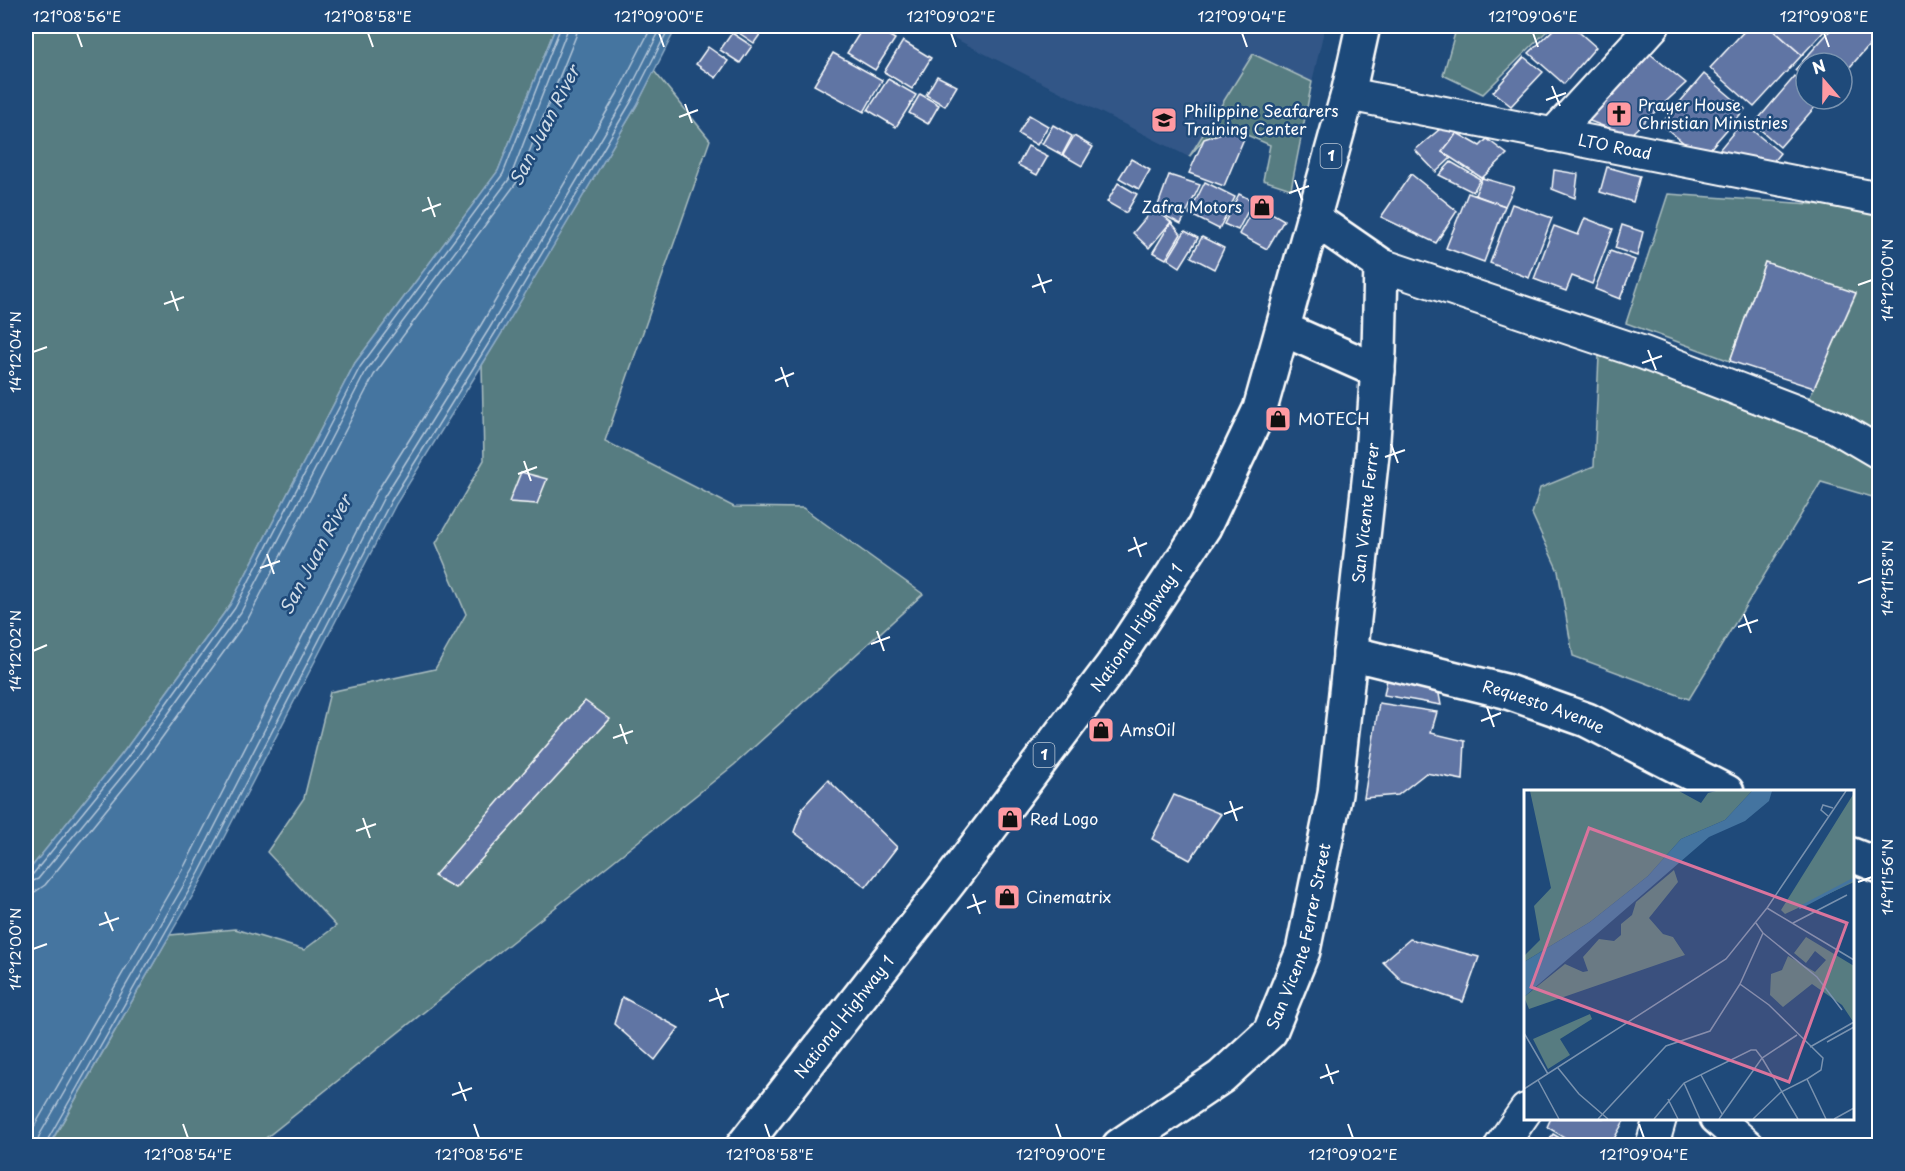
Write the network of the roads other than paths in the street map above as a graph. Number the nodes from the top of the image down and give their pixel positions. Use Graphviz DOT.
graph roads {
  1 [pos="1363,26"];
  2 [pos="1653,26"];
  3 [pos="1348,94"];
  4 [pos="1553,135"];
  5 [pos="1880,199"];
  6 [pos="1313,218"];
  7 [pos="1381,265"];
  8 [pos="1283,329"];
  9 [pos="1378,371"];
  10 [pos="1880,453"];
  11 [pos="1350,653"];
  12 [pos="1723,790"];
  13 [pos="1854,856"];
  14 [pos="1880,866"];
  15 [pos="1524,1113"];
  16 [pos="1660,1120"];
  17 [pos="1717,1120"];
  18 [pos="743,1146"];
  19 [pos="1119,1146"];
  20 [pos="1501,1146"];
  21 [pos="1652,1146"];
  22 [pos="1748,1146"];
  1 -- 3 [label="main road, National Highway 1 / 1"];
  2 -- 4 [label="street"];
  3 -- 4 [label="street, LTO Road"];
  3 -- 6 [label="main road, National Highway 1 / 1"];
  4 -- 5 [label="street, LTO Road"];
  6 -- 7 [label="main road"];
  6 -- 8 [label="main road, National Highway 1 / 1"];
  7 -- 9 [label="main road, San Vicente Ferrer"];
  7 -- 10 [label="street"];
  8 -- 9 [label="main road"];
  8 -- 18 [label="main road, National Highway 1 / 1"];
  9 -- 11 [label="main road, San Vicente Ferrer"];
  11 -- 12 [label="main road, Requesto Avenue"];
  11 -- 19 [label="main road, San Vicente Ferrer Street"];
  13 -- 14 [label="main road"];
  15 -- 20 [label="street"];
  16 -- 21 [label="street"];
  17 -- 22 [label="street"];
}
